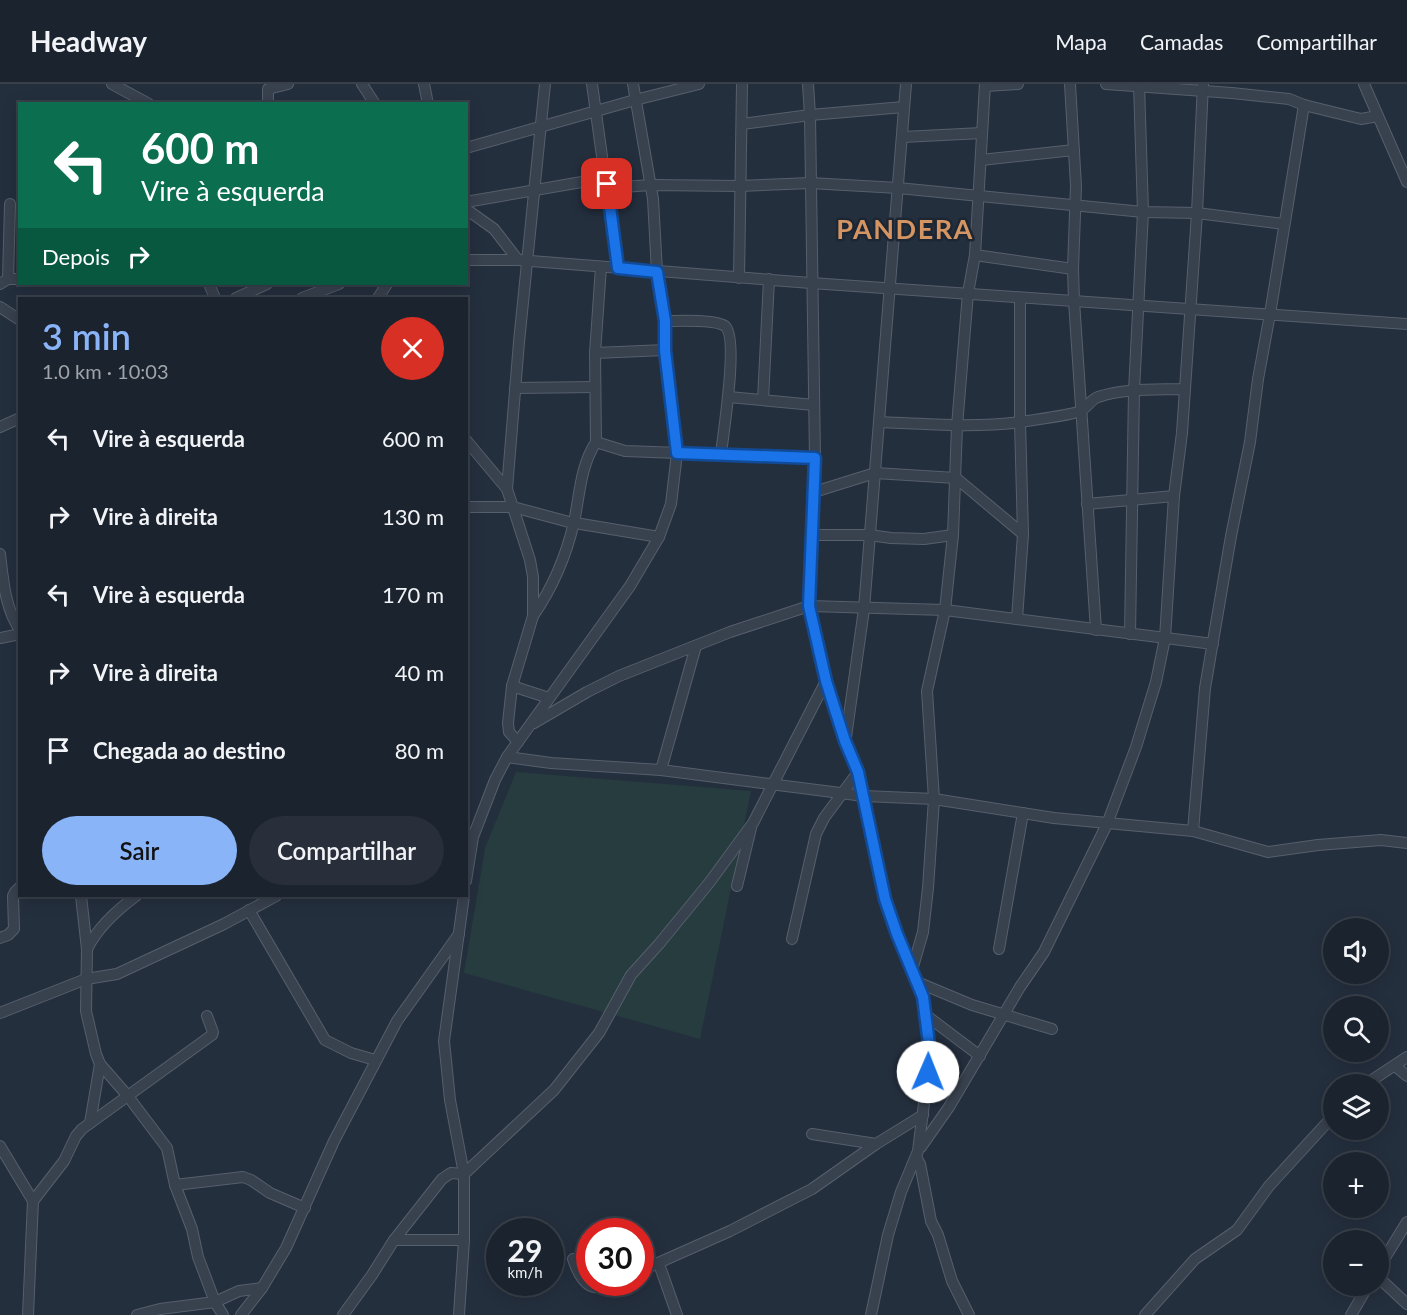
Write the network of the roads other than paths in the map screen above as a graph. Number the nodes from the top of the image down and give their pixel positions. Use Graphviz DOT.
graph roads {
  1 [pos="112,84"];
  2 [pos="288,84"];
  3 [pos="362,84"];
  4 [pos="424,84"];
  5 [pos="545,84"];
  6 [pos="592,84"];
  7 [pos="633,84"];
  8 [pos="699,84"];
  9 [pos="742,84"];
  10 [pos="808,84"];
  11 [pos="906,84"];
  12 [pos="1018,84"];
  13 [pos="1070,84"];
  14 [pos="1106,84"];
  15 [pos="1364,84"];
  16 [pos="985,85"];
  17 [pos="1139,85"];
  18 [pos="1202,87"];
  19 [pos="635,100"];
  20 [pos="146,102"];
  21 [pos="268,102"];
  22 [pos="374,102"];
  23 [pos="428,102"];
  24 [pos="1304,105"];
  25 [pos="904,107"];
  26 [pos="595,112"];
  27 [pos="810,115"];
  28 [pos="1378,116"];
  29 [pos="742,124"];
  30 [pos="541,128"];
  31 [pos="982,133"];
  32 [pos="903,137"];
  33 [pos="468,147"];
  34 [pos="1074,150"];
  35 [pos="981,160"];
  36 [pos="1407,182"];
  37 [pos="607,183"];
  38 [pos="810,183"];
  39 [pos="651,185"];
  40 [pos="739,186"];
  41 [pos="898,188"];
  42 [pos="535,190"];
  43 [pos="979,195"];
  44 [pos="468,202"];
  45 [pos="10,204"];
  46 [pos="1075,206"];
  47 [pos="468,210"];
  48 [pos="1143,212"];
  49 [pos="1197,213"];
  50 [pos="1284,224"];
  51 [pos="975,255"];
  52 [pos="468,260"];
  53 [pos="523,261"];
  54 [pos="601,267"];
  55 [pos="618,268"];
  56 [pos="1073,269"];
  57 [pos="657,272"];
  58 [pos="739,278"];
  59 [pos="769,279"];
  60 [pos="9,281"];
  61 [pos="811,283"];
  62 [pos="265,285"];
  63 [pos="336,285"];
  64 [pos="890,287"];
  65 [pos="968,293"];
  66 [pos="238,297"];
  67 [pos="305,297"];
  68 [pos="1020,297"];
  69 [pos="1074,302"];
  70 [pos="1138,306"];
  71 [pos="0,307"];
  72 [pos="1190,310"];
  73 [pos="1270,314"];
  74 [pos="18,319"];
  75 [pos="665,321"];
  76 [pos="1407,324"];
  77 [pos="665,350"];
  78 [pos="595,353"];
  79 [pos="594,387"];
  80 [pos="515,388"];
  81 [pos="1185,389"];
  82 [pos="1134,391"];
  83 [pos="729,397"];
  84 [pos="763,400"];
  85 [pos="814,405"];
  86 [pos="1081,411"];
  87 [pos="18,419"];
  88 [pos="879,422"];
  89 [pos="1020,422"];
  90 [pos="957,426"];
  91 [pos="0,427"];
  92 [pos="468,442"];
  93 [pos="596,442"];
  94 [pos="677,453"];
  95 [pos="721,454"];
  96 [pos="815,458"];
  97 [pos="874,473"];
  98 [pos="956,478"];
  99 [pos="507,489"];
  100 [pos="814,492"];
  101 [pos="1174,496"];
  102 [pos="1132,499"];
  103 [pos="1087,504"];
  104 [pos="468,507"];
  105 [pos="513,507"];
  106 [pos="574,523"];
  107 [pos="1023,534"];
  108 [pos="869,535"];
  109 [pos="953,535"];
  110 [pos="813,536"];
  111 [pos="659,537"];
  112 [pos="0,555"];
  113 [pos="809,606"];
  114 [pos="864,609"];
  115 [pos="945,610"];
  116 [pos="533,616"];
  117 [pos="1017,619"];
  118 [pos="18,628"];
  119 [pos="1096,630"];
  120 [pos="18,633"];
  121 [pos="1130,634"];
  122 [pos="0,638"];
  123 [pos="1166,639"];
  124 [pos="1213,644"];
  125 [pos="696,646"];
  126 [pos="826,681"];
  127 [pos="512,686"];
  128 [pos="549,698"];
  129 [pos="531,724"];
  130 [pos="845,741"];
  131 [pos="518,742"];
  132 [pos="507,757"];
  133 [pos="661,770"];
  134 [pos="858,772"];
  135 [pos="772,783"];
  136 [pos="844,793"];
  137 [pos="864,796"];
  138 [pos="934,799"];
  139 [pos="1023,813"];
  140 [pos="753,824"];
  141 [pos="1107,824"];
  142 [pos="1192,831"];
  143 [pos="470,838"];
  144 [pos="1407,843"];
  145 [pos="468,860"];
  146 [pos="737,886"];
  147 [pos="18,889"];
  148 [pos="81,897"];
  149 [pos="135,897"];
  150 [pos="274,897"];
  151 [pos="464,897"];
  152 [pos="249,910"];
  153 [pos="459,934"];
  154 [pos="0,938"];
  155 [pos="792,939"];
  156 [pos="87,949"];
  157 [pos="999,949"];
  158 [pos="912,970"];
  159 [pos="86,979"];
  160 [pos="917,982"];
  161 [pos="0,1013"];
  162 [pos="207,1016"];
  163 [pos="927,1016"];
  164 [pos="1005,1016"];
  165 [pos="1052,1029"];
  166 [pos="980,1056"];
  167 [pos="1407,1057"];
  168 [pos="375,1060"];
  169 [pos="100,1064"];
  170 [pos="1395,1066"];
  171 [pos="1382,1074"];
  172 [pos="1407,1076"];
  173 [pos="127,1095"];
  174 [pos="923,1115"];
  175 [pos="90,1123"];
  176 [pos="1323,1127"];
  177 [pos="812,1134"];
  178 [pos="876,1144"];
  179 [pos="0,1146"];
  180 [pos="917,1154"];
  181 [pos="464,1174"];
  182 [pos="174,1185"];
  183 [pos="33,1201"];
  184 [pos="305,1208"];
  185 [pos="1407,1222"];
  186 [pos="394,1240"];
  187 [pos="464,1240"];
  188 [pos="1389,1251"];
  189 [pos="573,1259"];
  190 [pos="659,1264"];
  191 [pos="654,1266"];
  192 [pos="576,1268"];
  193 [pos="1389,1287"];
  194 [pos="261,1288"];
  195 [pos="1362,1296"];
  196 [pos="214,1302"];
  197 [pos="251,1302"];
  198 [pos="1407,1304"];
  199 [pos="28,1315"];
  200 [pos="137,1315"];
  201 [pos="223,1315"];
  202 [pos="241,1315"];
  203 [pos="248,1315"];
  204 [pos="343,1315"];
  205 [pos="459,1315"];
  206 [pos="677,1315"];
  207 [pos="871,1315"];
  208 [pos="969,1315"];
  209 [pos="1145,1315"];
  210 [pos="1351,1315"];
  1 -- 20 [label="street"];
  2 -- 21 [label="street"];
  3 -- 22 [label="street"];
  4 -- 23 [label="street"];
  5 -- 30 [label="street"];
  6 -- 26 [label="street"];
  7 -- 19 [label="street"];
  8 -- 19 [label="street"];
  9 -- 29 [label="street"];
  10 -- 27 [label="street"];
  11 -- 25 [label="street"];
  12 -- 16 [label="street"];
  13 -- 34 [label="street"];
  14 -- 17 [label="street"];
  15 -- 28 [label="street"];
  16 -- 31 [label="street"];
  17 -- 18 [label="street"];
  17 -- 48 [label="street"];
  18 -- 24 [label="street"];
  18 -- 49 [label="street"];
  19 -- 26 [label="street"];
  19 -- 39 [label="street"];
  24 -- 28 [label="street"];
  24 -- 50 [label="street"];
  25 -- 27 [label="street"];
  25 -- 32 [label="street"];
  26 -- 30 [label="street"];
  26 -- 37 [label="street"];
  27 -- 29 [label="street"];
  27 -- 38 [label="street"];
  28 -- 36 [label="street"];
  29 -- 40 [label="street"];
  30 -- 33 [label="street"];
  30 -- 42 [label="street"];
  31 -- 32 [label="street"];
  31 -- 35 [label="street"];
  32 -- 41 [label="street"];
  34 -- 35 [label="street"];
  34 -- 46 [label="street"];
  35 -- 43 [label="street"];
  37 -- 39 [label="street"];
  37 -- 42 [label="street"];
  37 -- 55 [label="street"];
  38 -- 40 [label="street"];
  38 -- 41 [label="street"];
  38 -- 61 [label="street"];
  39 -- 40 [label="street"];
  39 -- 57 [label="street"];
  40 -- 58 [label="street"];
  41 -- 43 [label="street"];
  41 -- 64 [label="street"];
  42 -- 44 [label="street"];
  42 -- 53 [label="street"];
  43 -- 46 [label="street"];
  43 -- 51 [label="street"];
  45 -- 60 [label="street"];
  46 -- 48 [label="street"];
  46 -- 56 [label="street"];
  47 -- 53 [label="street"];
  48 -- 49 [label="street"];
  48 -- 70 [label="street"];
  49 -- 50 [label="street"];
  49 -- 72 [label="street"];
  50 -- 73 [label="street"];
  51 -- 56 [label="street"];
  51 -- 65 [label="street"];
  52 -- 53 [label="street"];
  53 -- 54 [label="street"];
  53 -- 80 [label="street"];
  54 -- 55 [label="street"];
  54 -- 78 [label="street"];
  55 -- 57 [label="street"];
  56 -- 69 [label="street"];
  57 -- 58 [label="street"];
  57 -- 75 [label="street"];
  58 -- 59 [label="street"];
  59 -- 61 [label="street"];
  59 -- 84 [label="street"];
  61 -- 64 [label="street"];
  61 -- 85 [label="street"];
  62 -- 66 [label="street"];
  63 -- 67 [label="street"];
  64 -- 65 [label="street"];
  64 -- 88 [label="street"];
  65 -- 68 [label="street"];
  65 -- 90 [label="street"];
  68 -- 69 [label="street"];
  68 -- 89 [label="street"];
  69 -- 70 [label="street"];
  69 -- 86 [label="street"];
  70 -- 72 [label="street"];
  70 -- 82 [label="street"];
  71 -- 74 [label="street"];
  72 -- 73 [label="street"];
  72 -- 81 [label="street"];
  73 -- 76 [label="street"];
  73 -- 124 [label="street"];
  75 -- 77 [label="street"];
  75 -- 83 [label="street"];
  77 -- 78 [label="street"];
  77 -- 94 [label="street"];
  78 -- 79 [label="street"];
  79 -- 80 [label="street"];
  79 -- 93 [label="street"];
  80 -- 99 [label="street"];
  81 -- 82 [label="street"];
  81 -- 101 [label="street"];
  82 -- 86 [label="street"];
  82 -- 102 [label="street"];
  83 -- 84 [label="street"];
  83 -- 95 [label="street"];
  84 -- 85 [label="street"];
  85 -- 96 [label="street"];
  86 -- 89 [label="street"];
  86 -- 103 [label="street"];
  87 -- 91 [label="street"];
  88 -- 90 [label="street"];
  88 -- 97 [label="street"];
  89 -- 90 [label="street"];
  89 -- 107 [label="street"];
  90 -- 98 [label="street"];
  92 -- 99 [label="street"];
  93 -- 94 [label="street"];
  93 -- 106 [label="street"];
  94 -- 95 [label="street"];
  94 -- 111 [label="street"];
  95 -- 96 [label="street"];
  96 -- 100 [label="street"];
  97 -- 98 [label="street"];
  97 -- 100 [label="street"];
  97 -- 108 [label="street"];
  98 -- 107 [label="street"];
  98 -- 109 [label="street"];
  99 -- 105 [label="street"];
  100 -- 110 [label="street"];
  101 -- 102 [label="street"];
  101 -- 123 [label="street"];
  102 -- 103 [label="street"];
  102 -- 121 [label="street"];
  103 -- 119 [label="street"];
  104 -- 105 [label="street"];
  105 -- 106 [label="street"];
  105 -- 116 [label="street"];
  106 -- 111 [label="street"];
  106 -- 116 [label="street"];
  107 -- 117 [label="street"];
  108 -- 109 [label="street"];
  108 -- 110 [label="street"];
  108 -- 114 [label="street"];
  109 -- 115 [label="street"];
  110 -- 113 [label="street"];
  111 -- 128 [label="street"];
  112 -- 118 [label="street"];
  113 -- 114 [label="street"];
  113 -- 125 [label="street"];
  113 -- 126 [label="street"];
  114 -- 115 [label="street"];
  114 -- 130 [label="street"];
  115 -- 117 [label="street"];
  115 -- 138 [label="street"];
  116 -- 127 [label="street"];
  117 -- 119 [label="street"];
  119 -- 121 [label="street"];
  120 -- 122 [label="street"];
  121 -- 123 [label="street"];
  123 -- 124 [label="street"];
  123 -- 141 [label="street"];
  124 -- 142 [label="street"];
  125 -- 129 [label="street"];
  125 -- 133 [label="street"];
  126 -- 130 [label="street"];
  126 -- 135 [label="street"];
  127 -- 128 [label="street"];
  127 -- 131 [label="street"];
  128 -- 129 [label="street"];
  129 -- 131 [label="street"];
  130 -- 134 [label="street"];
  131 -- 132 [label="street"];
  132 -- 133 [label="street"];
  132 -- 143 [label="street"];
  133 -- 135 [label="street"];
  134 -- 136 [label="street"];
  134 -- 137 [label="street"];
  135 -- 136 [label="street"];
  135 -- 140 [label="street"];
  136 -- 137 [label="street"];
  136 -- 155 [label="street"];
  137 -- 138 [label="street"];
  137 -- 158 [label="street"];
  138 -- 139 [label="street"];
  138 -- 158 [label="street"];
  139 -- 141 [label="street"];
  139 -- 157 [label="street"];
  140 -- 146 [label="street"];
  140 -- 181 [label="street"];
  141 -- 142 [label="street"];
  141 -- 164 [label="street"];
  142 -- 144 [label="street"];
  143 -- 145 [label="street"];
  147 -- 154 [label="street"];
  148 -- 156 [label="street"];
  149 -- 156 [label="street"];
  150 -- 152 [label="street"];
  151 -- 153 [label="street"];
  152 -- 159 [label="street"];
  152 -- 168 [label="street"];
  153 -- 168 [label="street"];
  153 -- 181 [label="street"];
  156 -- 159 [label="street"];
  158 -- 160 [label="street"];
  159 -- 161 [label="street"];
  159 -- 169 [label="street"];
  160 -- 163 [label="street"];
  160 -- 164 [label="street"];
  162 -- 173 [label="street"];
  163 -- 166 [label="street"];
  163 -- 174 [label="street"];
  164 -- 165 [label="street"];
  164 -- 166 [label="street"];
  166 -- 180 [label="street"];
  167 -- 170 [label="street"];
  168 -- 184 [label="street"];
  169 -- 173 [label="street"];
  169 -- 175 [label="street"];
  170 -- 171 [label="street"];
  170 -- 172 [label="street"];
  173 -- 175 [label="street"];
  173 -- 182 [label="street"];
  174 -- 178 [label="street"];
  174 -- 180 [label="street"];
  175 -- 183 [label="street"];
  176 -- 209 [label="street"];
  177 -- 178 [label="street"];
  178 -- 190 [label="street"];
  179 -- 183 [label="street"];
  180 -- 207 [label="street"];
  180 -- 208 [label="street"];
  181 -- 186 [label="street"];
  181 -- 187 [label="street"];
  182 -- 184 [label="street"];
  182 -- 196 [label="street"];
  183 -- 199 [label="street"];
  184 -- 194 [label="street"];
  185 -- 188 [label="street"];
  186 -- 187 [label="street"];
  186 -- 204 [label="street"];
  187 -- 205 [label="street"];
  189 -- 192 [label="street"];
  190 -- 191 [label="street"];
  190 -- 206 [label="street"];
  193 -- 198 [label="street"];
  194 -- 196 [label="street"];
  194 -- 197 [label="street"];
  195 -- 210 [label="street"];
  196 -- 200 [label="street"];
  196 -- 201 [label="street"];
  197 -- 202 [label="street"];
  197 -- 203 [label="street"];
}
